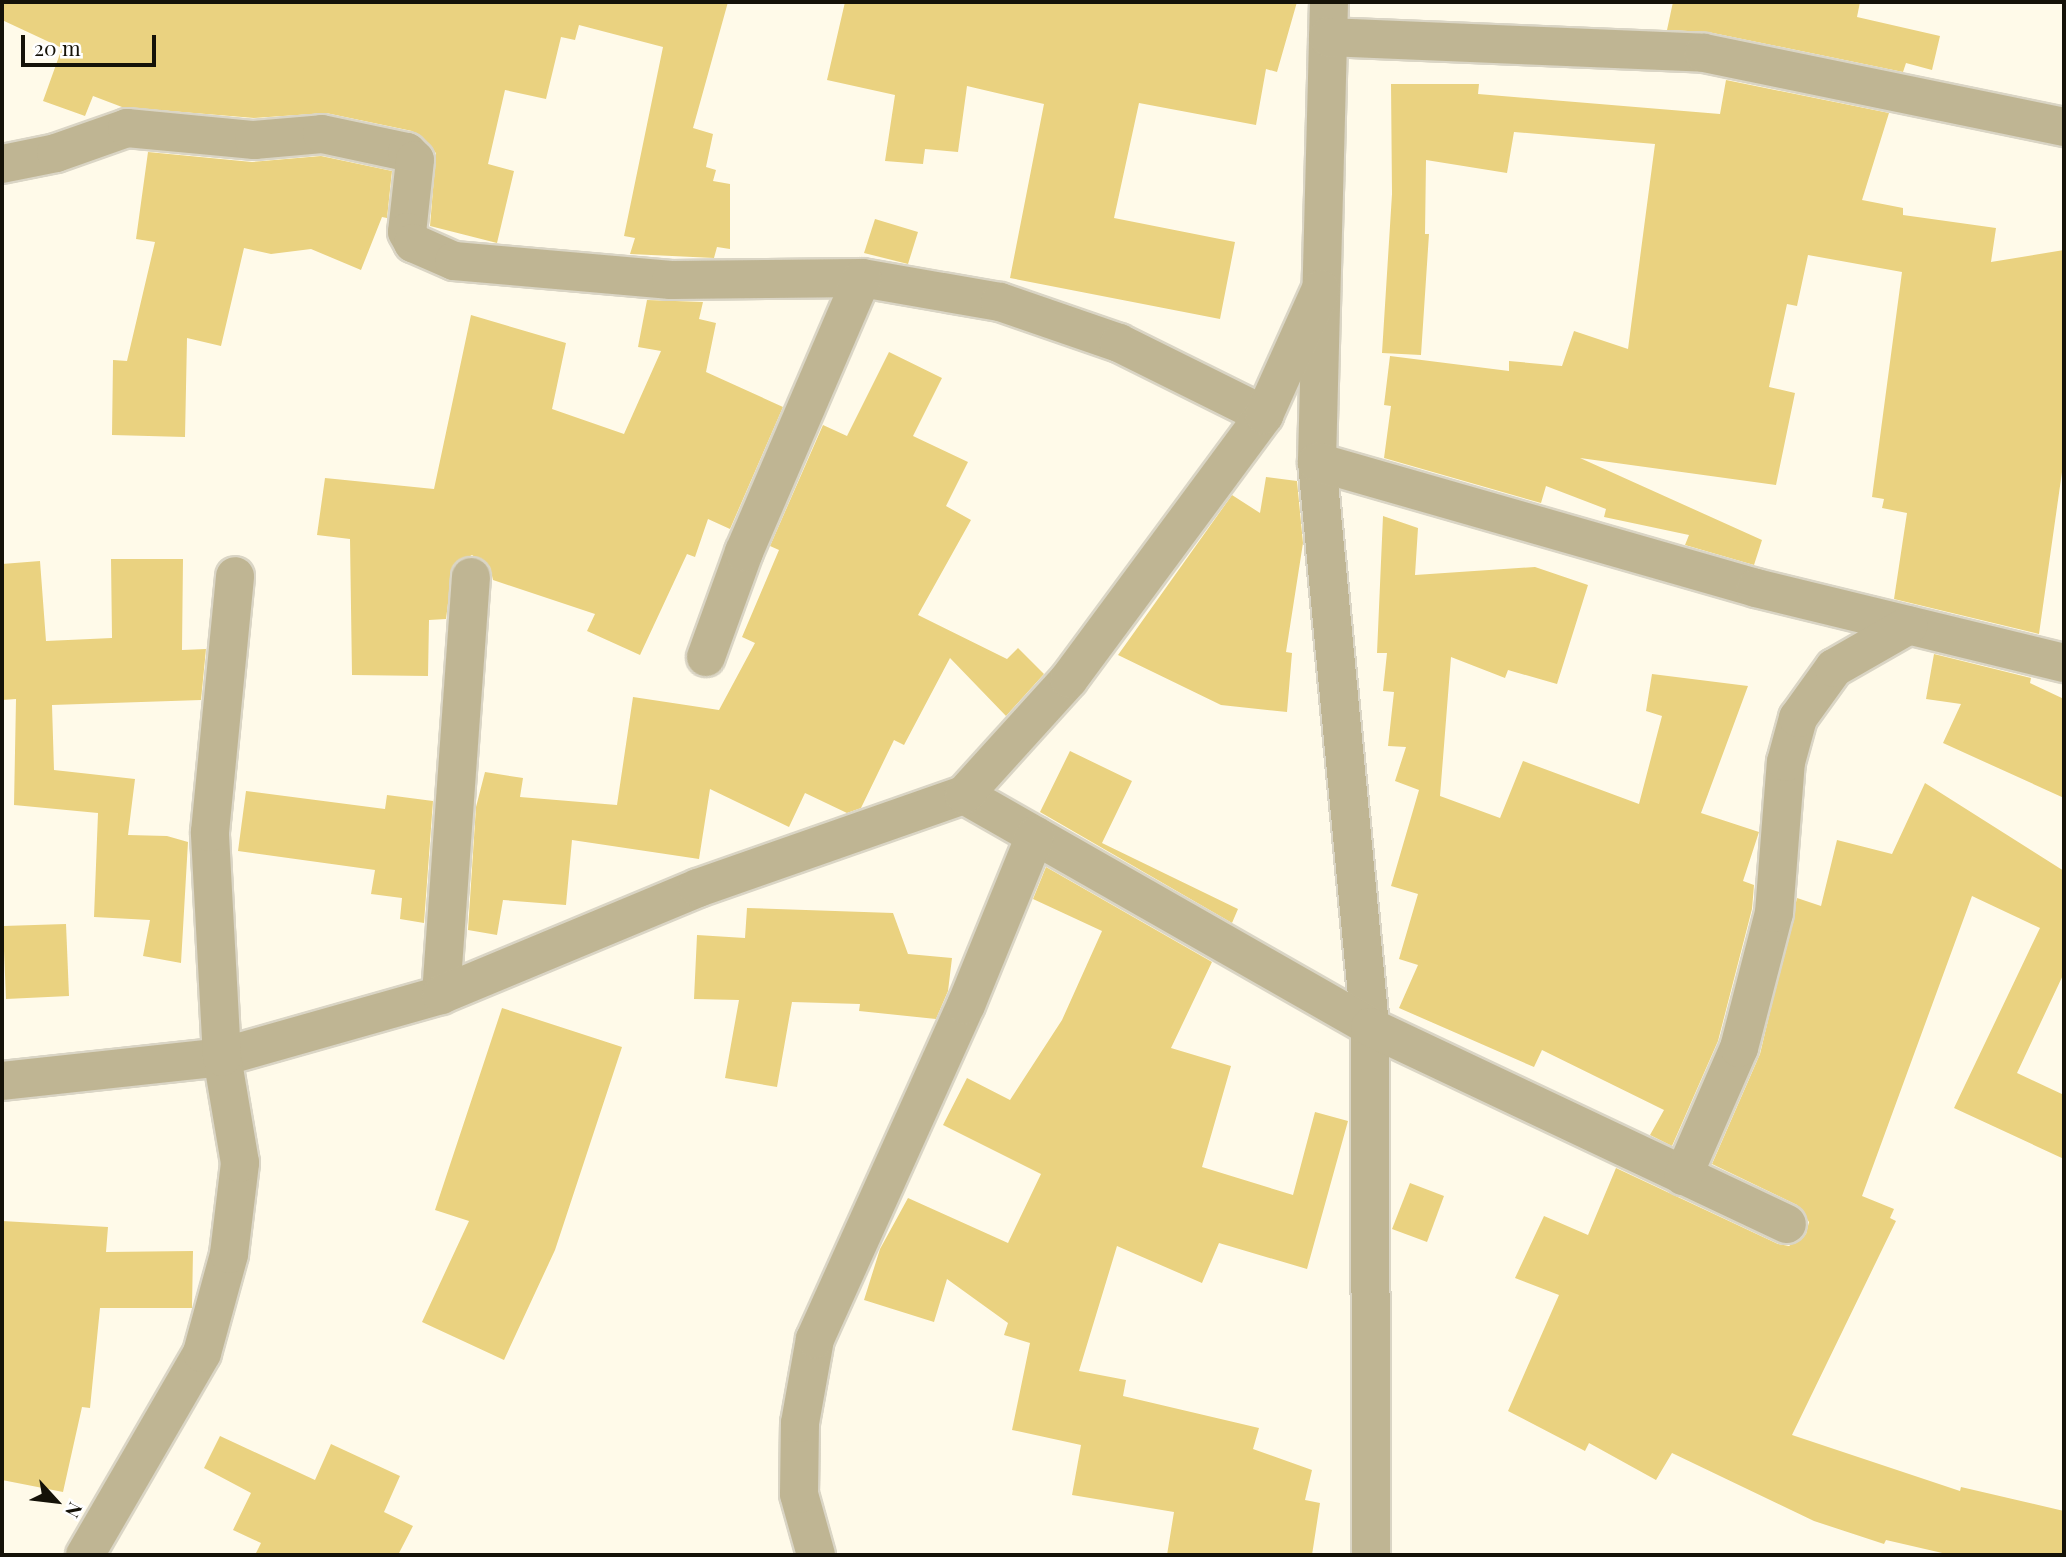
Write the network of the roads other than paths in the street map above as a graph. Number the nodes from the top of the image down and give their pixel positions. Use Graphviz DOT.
graph roads {
  1 [pos="1328,19"];
  2 [pos="2064,127"];
  3 [pos="2,164"];
  4 [pos="862,278"];
  5 [pos="1321,289"];
  6 [pos="1264,415"];
  7 [pos="1317,462"];
  8 [pos="235,576"];
  9 [pos="471,577"];
  10 [pos="1909,625"];
  11 [pos="706,657"];
  12 [pos="2064,663"];
  13 [pos="964,795"];
  14 [pos="1035,836"];
  15 [pos="441,995"];
  16 [pos="1370,1027"];
  17 [pos="222,1056"];
  18 [pos="2,1081"];
  19 [pos="1683,1176"];
  20 [pos="1787,1224"];
  21 [pos="85,1555"];
  22 [pos="816,1555"];
  23 [pos="1371,1555"];
  1 -- 2 [label="street"];
  1 -- 5 [label="street"];
  3 -- 4 [label="street"];
  4 -- 6 [label="street"];
  4 -- 11 [label="street"];
  5 -- 6 [label="street"];
  5 -- 7 [label="street"];
  6 -- 13 [label="street"];
  7 -- 10 [label="street"];
  7 -- 16 [label="street"];
  8 -- 17 [label="street"];
  9 -- 15 [label="street"];
  10 -- 12 [label="street"];
  10 -- 19 [label="street"];
  13 -- 14 [label="street"];
  13 -- 15 [label="street"];
  14 -- 16 [label="street"];
  14 -- 22 [label="street"];
  15 -- 17 [label="street"];
  16 -- 19 [label="street"];
  16 -- 23 [label="street"];
  17 -- 18 [label="street"];
  17 -- 21 [label="street"];
  19 -- 20 [label="street"];
}
